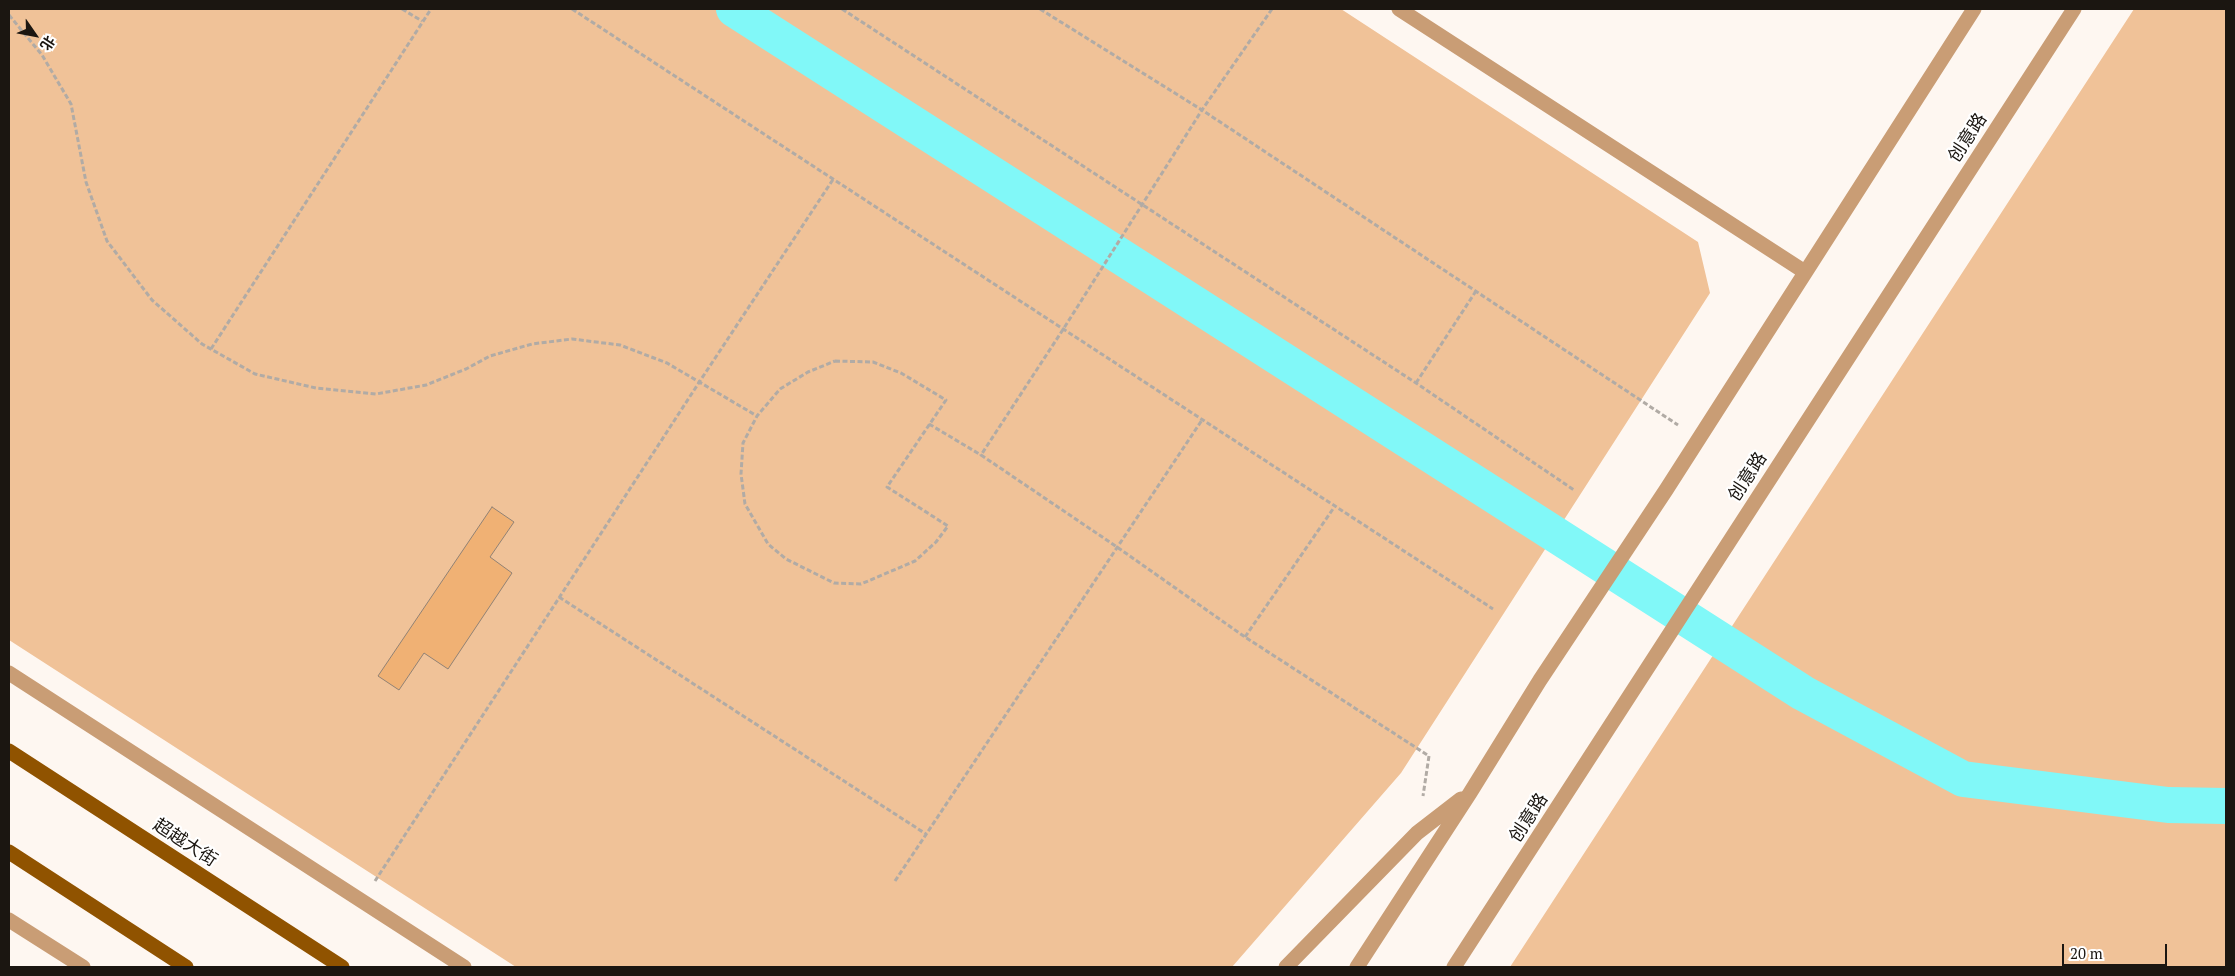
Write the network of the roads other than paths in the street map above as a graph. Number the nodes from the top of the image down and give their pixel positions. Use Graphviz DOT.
graph roads {
  1 [pos="1399,9"];
  2 [pos="1974,9"];
  3 [pos="2074,9"];
  4 [pos="1804,272"];
  5 [pos="9,673"];
  6 [pos="9,751"];
  7 [pos="1470,792"];
  8 [pos="9,852"];
  9 [pos="9,920"];
  10 [pos="83,967"];
  11 [pos="186,967"];
  12 [pos="342,967"];
  13 [pos="464,967"];
  14 [pos="1286,967"];
  15 [pos="1357,967"];
  16 [pos="1454,967"];
  1 -- 4 [label="street"];
  2 -- 4 [label="street"];
  3 -- 16 [label="street, 创意路"];
  4 -- 7 [label="street"];
  5 -- 13 [label="street"];
  6 -- 12 [label="main road, 超越大街"];
  7 -- 14 [label="street"];
  7 -- 15 [label="street"];
  8 -- 11 [label="main road"];
  9 -- 10 [label="street"];
}
